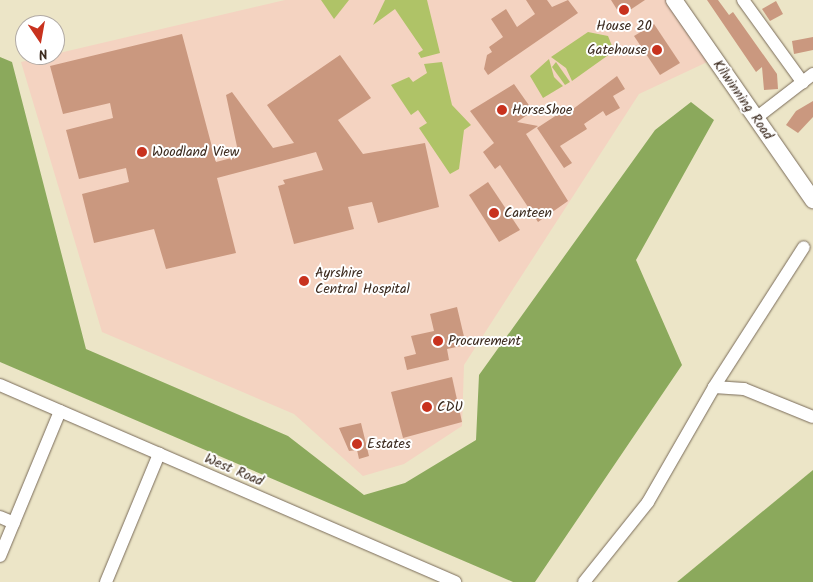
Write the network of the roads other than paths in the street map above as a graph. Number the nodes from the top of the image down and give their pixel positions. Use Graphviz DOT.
graph roads {
  1 [pos="674,0"];
  2 [pos="743,0"];
  3 [pos="813,74"];
  4 [pos="802,83"];
  5 [pos="756,118"];
  6 [pos="813,200"];
  7 [pos="804,247"];
  8 [pos="0,385"];
  9 [pos="714,387"];
  10 [pos="60,411"];
  11 [pos="813,417"];
  12 [pos="159,454"];
  13 [pos="0,516"];
  14 [pos="14,522"];
  15 [pos="0,556"];
  16 [pos="106,582"];
  17 [pos="455,582"];
  18 [pos="584,582"];
  1 -- 5 [label="main road, Kilwinning Road"];
  2 -- 4 [label="street"];
  3 -- 4 [label="street"];
  4 -- 5 [label="street"];
  5 -- 6 [label="main road, Kilwinning Road"];
  7 -- 9 [label="street"];
  8 -- 10 [label="street, West Road"];
  9 -- 11 [label="street"];
  9 -- 18 [label="street"];
  10 -- 12 [label="street, West Road"];
  10 -- 14 [label="street"];
  12 -- 16 [label="street"];
  12 -- 17 [label="street, West Road"];
  13 -- 14 [label="street"];
  14 -- 15 [label="street"];
}
